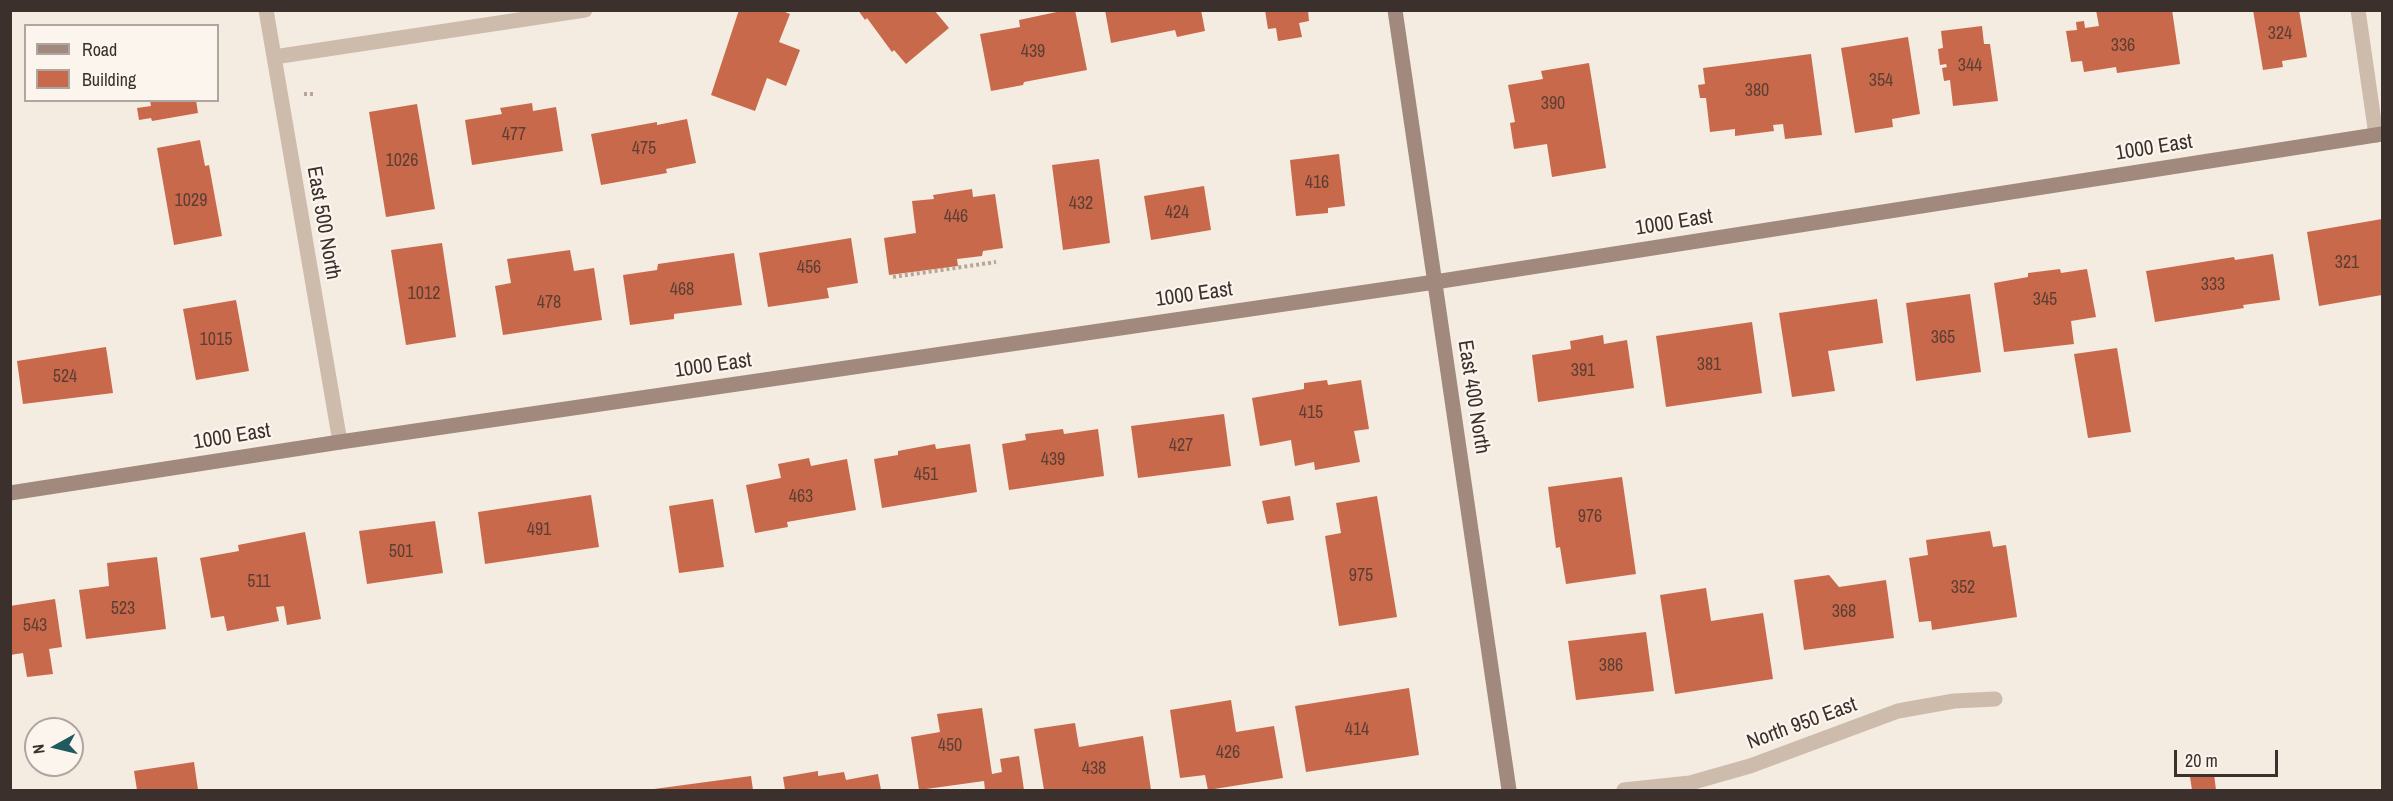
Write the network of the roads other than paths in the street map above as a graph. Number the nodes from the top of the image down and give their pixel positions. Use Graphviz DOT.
graph roads {
  1 [pos="266,10"];
  2 [pos="585,10"];
  3 [pos="1395,10"];
  4 [pos="2358,10"];
  5 [pos="274,57"];
  6 [pos="2379,134"];
  7 [pos="1434,282"];
  8 [pos="340,442"];
  9 [pos="10,493"];
  10 [pos="1995,699"];
  11 [pos="1509,790"];
  12 [pos="1624,790"];
  1 -- 5 [label="street, East 500 North"];
  2 -- 5 [label="street"];
  3 -- 7 [label="street, East 400 North"];
  4 -- 6 [label="street"];
  5 -- 8 [label="street, East 500 North"];
  6 -- 7 [label="street, 1000 East"];
  7 -- 8 [label="street, 1000 East"];
  7 -- 11 [label="street, East 400 North"];
  8 -- 9 [label="street, 1000 East"];
  10 -- 12 [label="street, North 950 East"];
}
